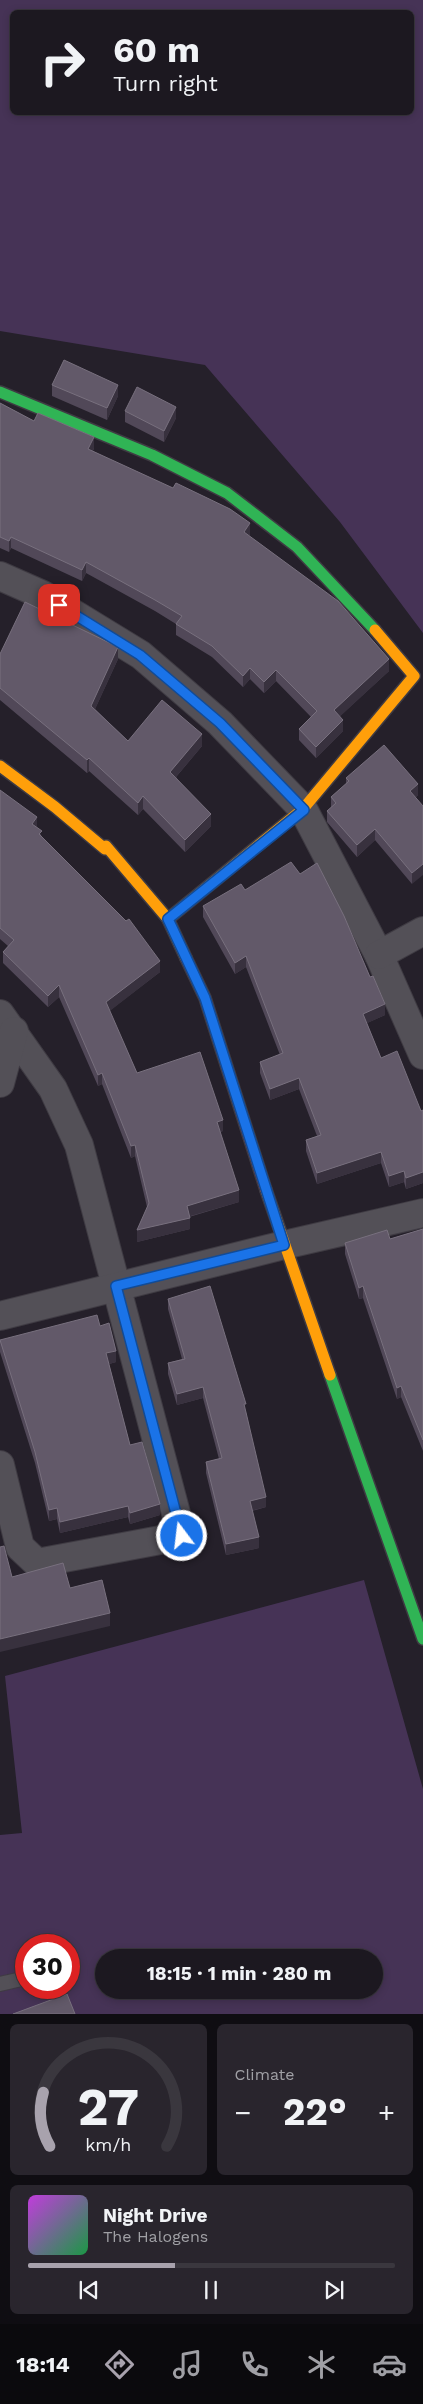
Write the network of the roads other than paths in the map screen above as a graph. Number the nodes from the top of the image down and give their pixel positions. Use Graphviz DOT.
graph roads {
  1 [pos="0,392"];
  2 [pos="0,576"];
  3 [pos="0,766"];
  4 [pos="304,810"];
  5 [pos="168,919"];
  6 [pos="423,931"];
  7 [pos="378,954"];
  8 [pos="7,1022"];
  9 [pos="423,1055"];
  10 [pos="0,1083"];
  11 [pos="423,1213"];
  12 [pos="284,1245"];
  13 [pos="116,1286"];
  14 [pos="0,1316"];
  15 [pos="0,1465"];
  16 [pos="423,1639"];
  17 [pos="15,1981"];
  18 [pos="0,1984"];
  1 -- 4 [label="street"];
  2 -- 4 [label="street"];
  3 -- 5 [label="street"];
  4 -- 5 [label="street"];
  4 -- 7 [label="street"];
  5 -- 12 [label="street"];
  6 -- 7 [label="street"];
  7 -- 9 [label="street"];
  8 -- 10 [label="street"];
  8 -- 13 [label="street"];
  11 -- 12 [label="street"];
  12 -- 13 [label="street"];
  12 -- 16 [label="street"];
  13 -- 14 [label="street"];
  13 -- 15 [label="street"];
  17 -- 18 [label="lane"];
}
